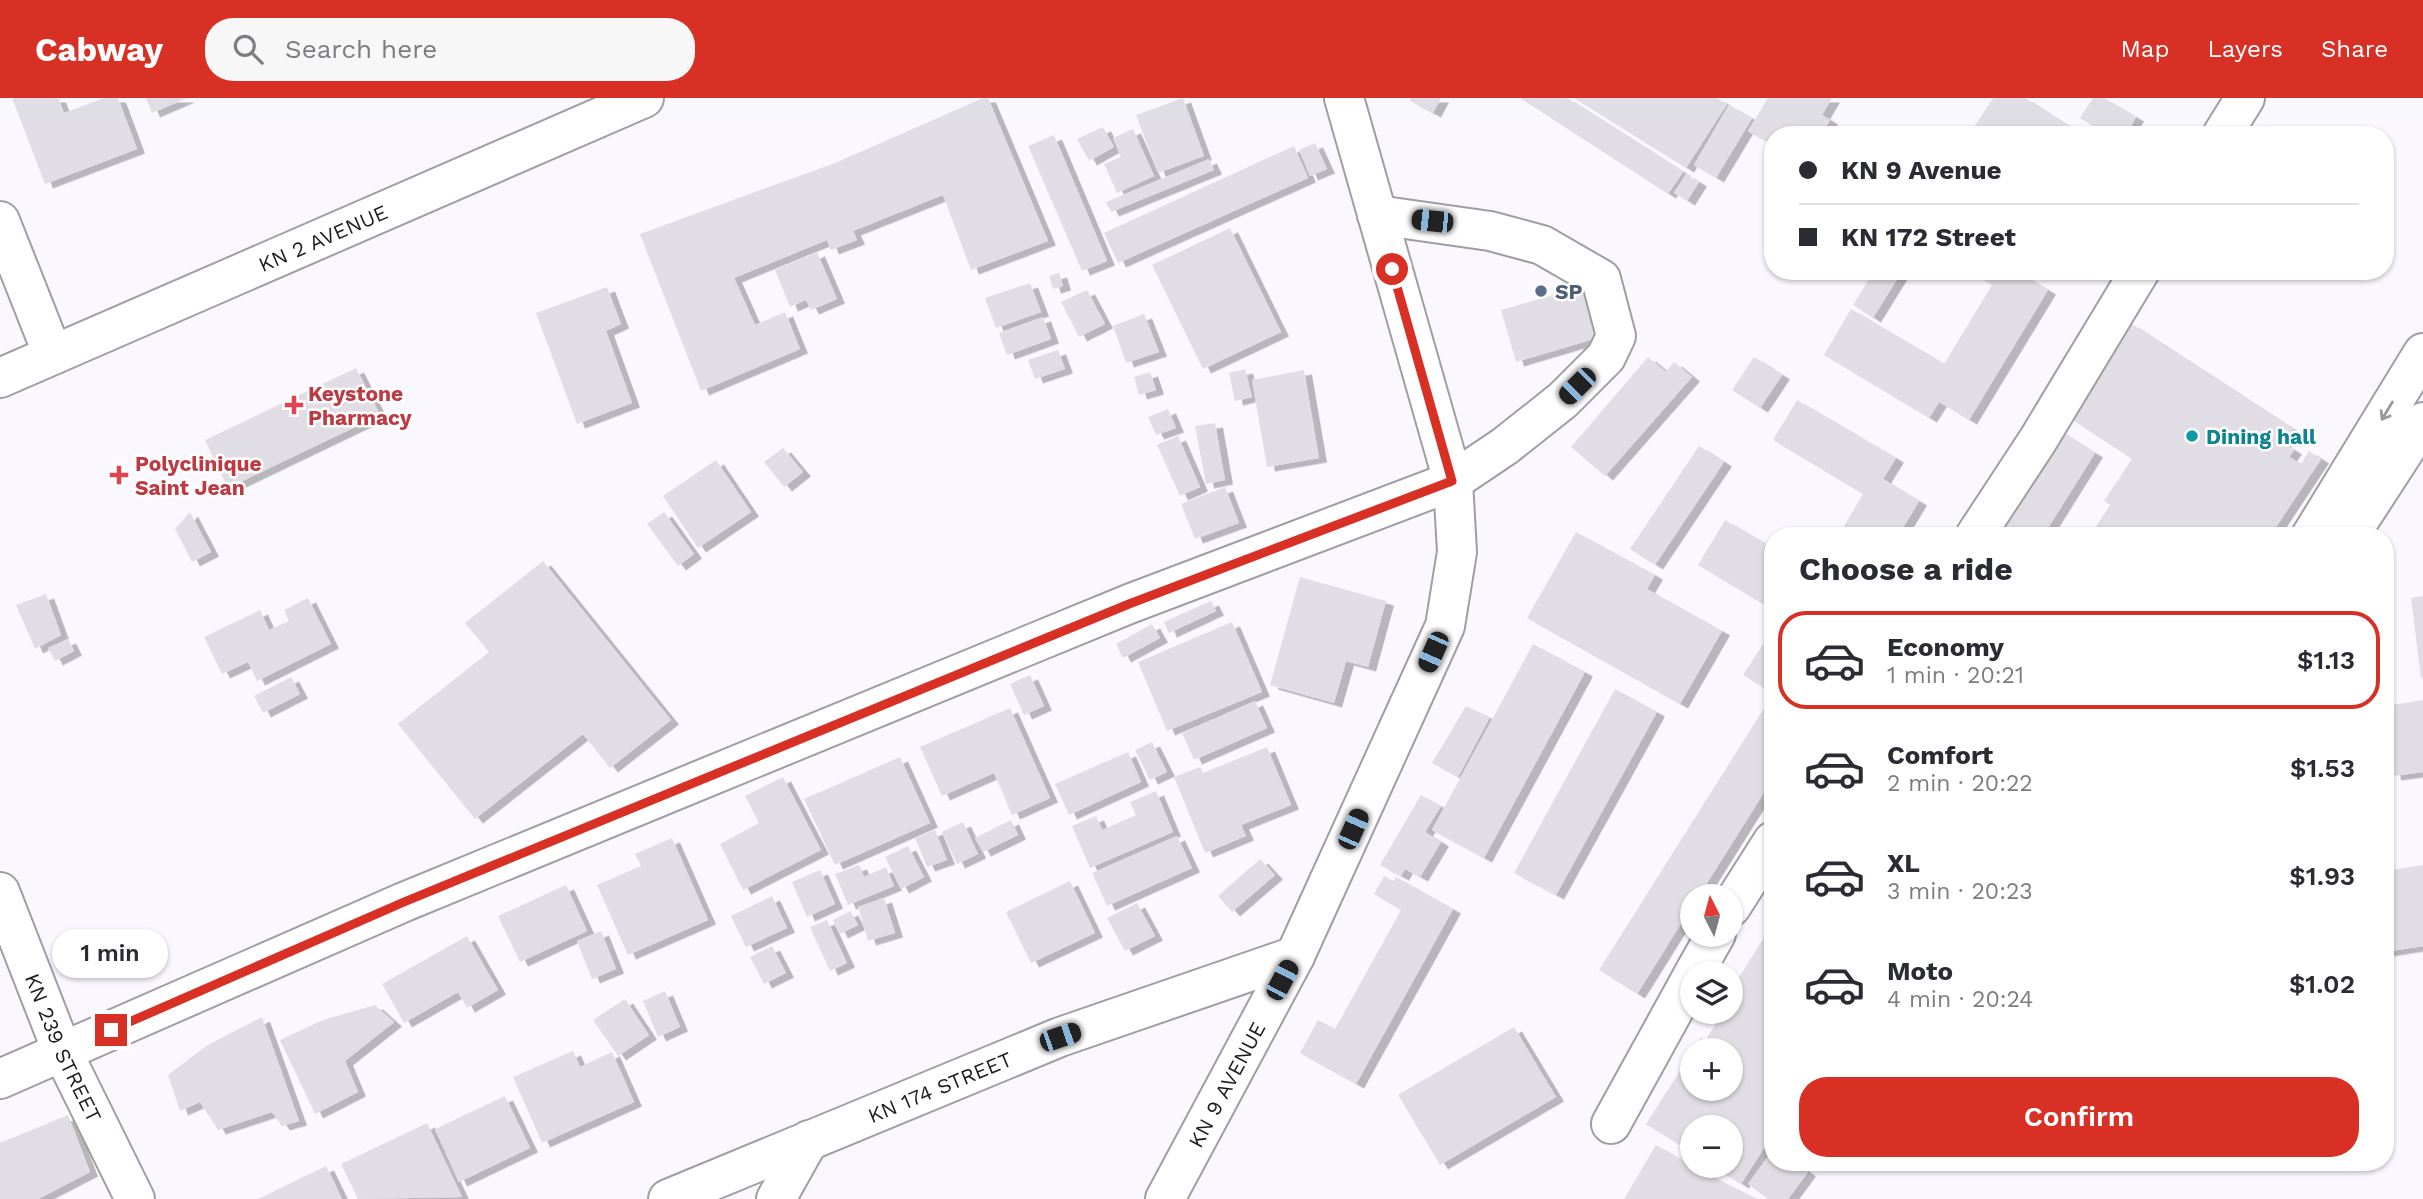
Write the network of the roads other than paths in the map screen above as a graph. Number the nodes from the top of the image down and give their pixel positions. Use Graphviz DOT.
graph roads {
  1 [pos="644,98"];
  2 [pos="1344,98"];
  3 [pos="2245,98"];
  4 [pos="2228,126"];
  5 [pos="1377,215"];
  6 [pos="0,221"];
  7 [pos="2135,280"];
  8 [pos="2423,353"];
  9 [pos="53,355"];
  10 [pos="0,378"];
  11 [pos="2423,422"];
  12 [pos="1452,481"];
  13 [pos="1981,527"];
  14 [pos="2317,527"];
  15 [pos="2355,527"];
  16 [pos="1764,862"];
  17 [pos="0,892"];
  18 [pos="1749,898"];
  19 [pos="1295,956"];
  20 [pos="1680,999"];
  21 [pos="62,1051"];
  22 [pos="0,1079"];
  23 [pos="1611,1124"];
  24 [pos="809,1140"];
  25 [pos="135,1199"];
  26 [pos="668,1199"];
  27 [pos="776,1199"];
  28 [pos="1165,1199"];
  1 -- 9 [label="street, KN 2 AVENUE"];
  2 -- 5 [label="street, KN 9 AVENUE"];
  3 -- 4 [label="street"];
  5 -- 12 [label="street, KN 9 AVENUE"];
  5 -- 12 [label="street"];
  6 -- 9 [label="street"];
  7 -- 13 [label="street"];
  8 -- 14 [label="street, one-way"];
  9 -- 10 [label="street, KN 2 AVENUE"];
  11 -- 15 [label="street"];
  12 -- 19 [label="street, KN 9 AVENUE"];
  12 -- 21 [label="street"];
  16 -- 18 [label="street"];
  17 -- 21 [label="street, KN 239 STREET"];
  19 -- 24 [label="street, KN 174 STREET"];
  19 -- 28 [label="street, KN 9 AVENUE"];
  20 -- 23 [label="street"];
  21 -- 22 [label="street"];
  21 -- 25 [label="street, KN 239 STREET"];
  24 -- 26 [label="street, KN 174 STREET"];
  24 -- 27 [label="street"];
}
